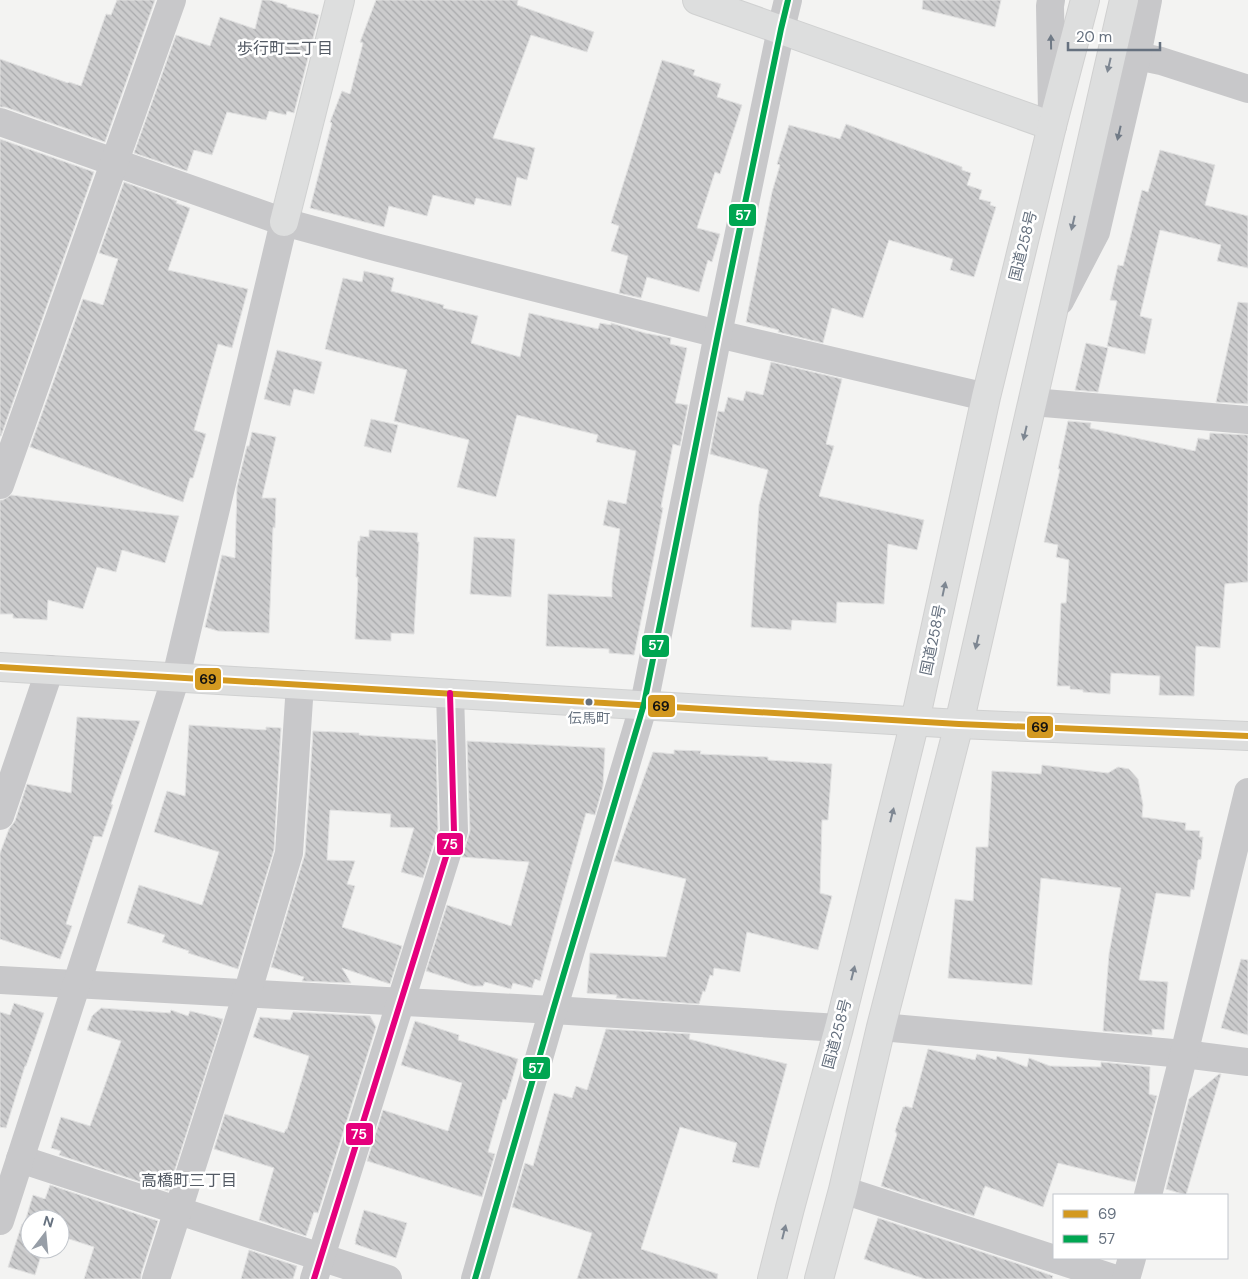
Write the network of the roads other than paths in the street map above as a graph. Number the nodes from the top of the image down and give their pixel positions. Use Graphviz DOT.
graph roads {
  1 [pos="172,0"];
  2 [pos="340,0"];
  3 [pos="697,0"];
  4 [pos="788,0"];
  5 [pos="1052,0"];
  6 [pos="1085,0"];
  7 [pos="1124,0"];
  8 [pos="1148,0"];
  9 [pos="781,29"];
  10 [pos="1137,56"];
  11 [pos="1248,89"];
  12 [pos="0,122"];
  13 [pos="1052,126"];
  14 [pos="114,162"];
  15 [pos="284,222"];
  16 [pos="1051,318"];
  17 [pos="718,334"];
  18 [pos="986,397"];
  19 [pos="1032,402"];
  20 [pos="1248,420"];
  21 [pos="0,485"];
  22 [pos="0,666"];
  23 [pos="50,669"];
  24 [pos="176,677"];
  25 [pos="300,684"];
  26 [pos="450,693"];
  27 [pos="644,704"];
  28 [pos="915,721"];
  29 [pos="959,724"];
  30 [pos="1248,736"];
  31 [pos="1248,792"];
  32 [pos="0,816"];
  33 [pos="0,980"];
  34 [pos="76,985"];
  35 [pos="247,994"];
  36 [pos="401,1002"];
  37 [pos="553,1010"];
  38 [pos="881,1027"];
  39 [pos="839,1028"];
  40 [pos="1184,1054"];
  41 [pos="1248,1062"];
  42 [pos="20,1158"];
  43 [pos="842,1190"];
  44 [pos="1148,1194"];
  45 [pos="178,1210"];
  46 [pos="0,1220"];
  47 [pos="1053,1259"];
  48 [pos="1054,1259"];
  49 [pos="1132,1259"];
  50 [pos="318,1268"];
  51 [pos="156,1279"];
  52 [pos="388,1279"];
  53 [pos="475,1279"];
  54 [pos="772,1279"];
  55 [pos="819,1279"];
  56 [pos="1116,1279"];
  57 [pos="1126,1279"];
  1 -- 14 [label="street"];
  2 -- 15 [label="main road"];
  3 -- 9 [label="main road"];
  4 -- 9 [label="street"];
  13 -- 5 [label="street, one-way"];
  6 -- 13 [label="main road, 国道258号"];
  7 -- 16 [label="main road, one-way"];
  8 -- 10 [label="street"];
  9 -- 13 [label="main road"];
  9 -- 17 [label="street"];
  10 -- 11 [label="street"];
  10 -- 16 [label="street, one-way"];
  12 -- 14 [label="street"];
  13 -- 18 [label="main road, 国道258号"];
  14 -- 15 [label="street"];
  14 -- 21 [label="street"];
  15 -- 17 [label="street"];
  15 -- 24 [label="street"];
  16 -- 19 [label="main road"];
  17 -- 18 [label="street"];
  17 -- 27 [label="street"];
  28 -- 18 [label="main road, 国道258号, one-way"];
  19 -- 20 [label="street"];
  19 -- 29 [label="main road, one-way"];
  22 -- 23 [label="main road"];
  23 -- 24 [label="main road"];
  23 -- 32 [label="street"];
  24 -- 25 [label="main road"];
  24 -- 34 [label="street"];
  25 -- 26 [label="main road"];
  25 -- 35 [label="street"];
  26 -- 27 [label="main road"];
  26 -- 36 [label="street"];
  27 -- 28 [label="main road"];
  27 -- 37 [label="street"];
  28 -- 29 [label="main road"];
  39 -- 28 [label="main road, 国道258号, one-way"];
  29 -- 30 [label="main road"];
  29 -- 38 [label="main road"];
  31 -- 40 [label="street"];
  33 -- 34 [label="street"];
  34 -- 35 [label="street"];
  34 -- 42 [label="street"];
  35 -- 36 [label="street"];
  35 -- 45 [label="street"];
  36 -- 37 [label="street"];
  36 -- 50 [label="street"];
  37 -- 39 [label="street"];
  37 -- 53 [label="street"];
  38 -- 40 [label="street"];
  38 -- 43 [label="main road"];
  54 -- 39 [label="main road, 国道258号, one-way"];
  40 -- 41 [label="street"];
  40 -- 44 [label="street"];
  42 -- 45 [label="street"];
  42 -- 46 [label="street"];
  43 -- 47 [label="street"];
  43 -- 55 [label="main road"];
  45 -- 50 [label="street"];
  45 -- 51 [label="street"];
  48 -- 56 [label="street"];
  49 -- 57 [label="street"];
  50 -- 52 [label="street"];
}
